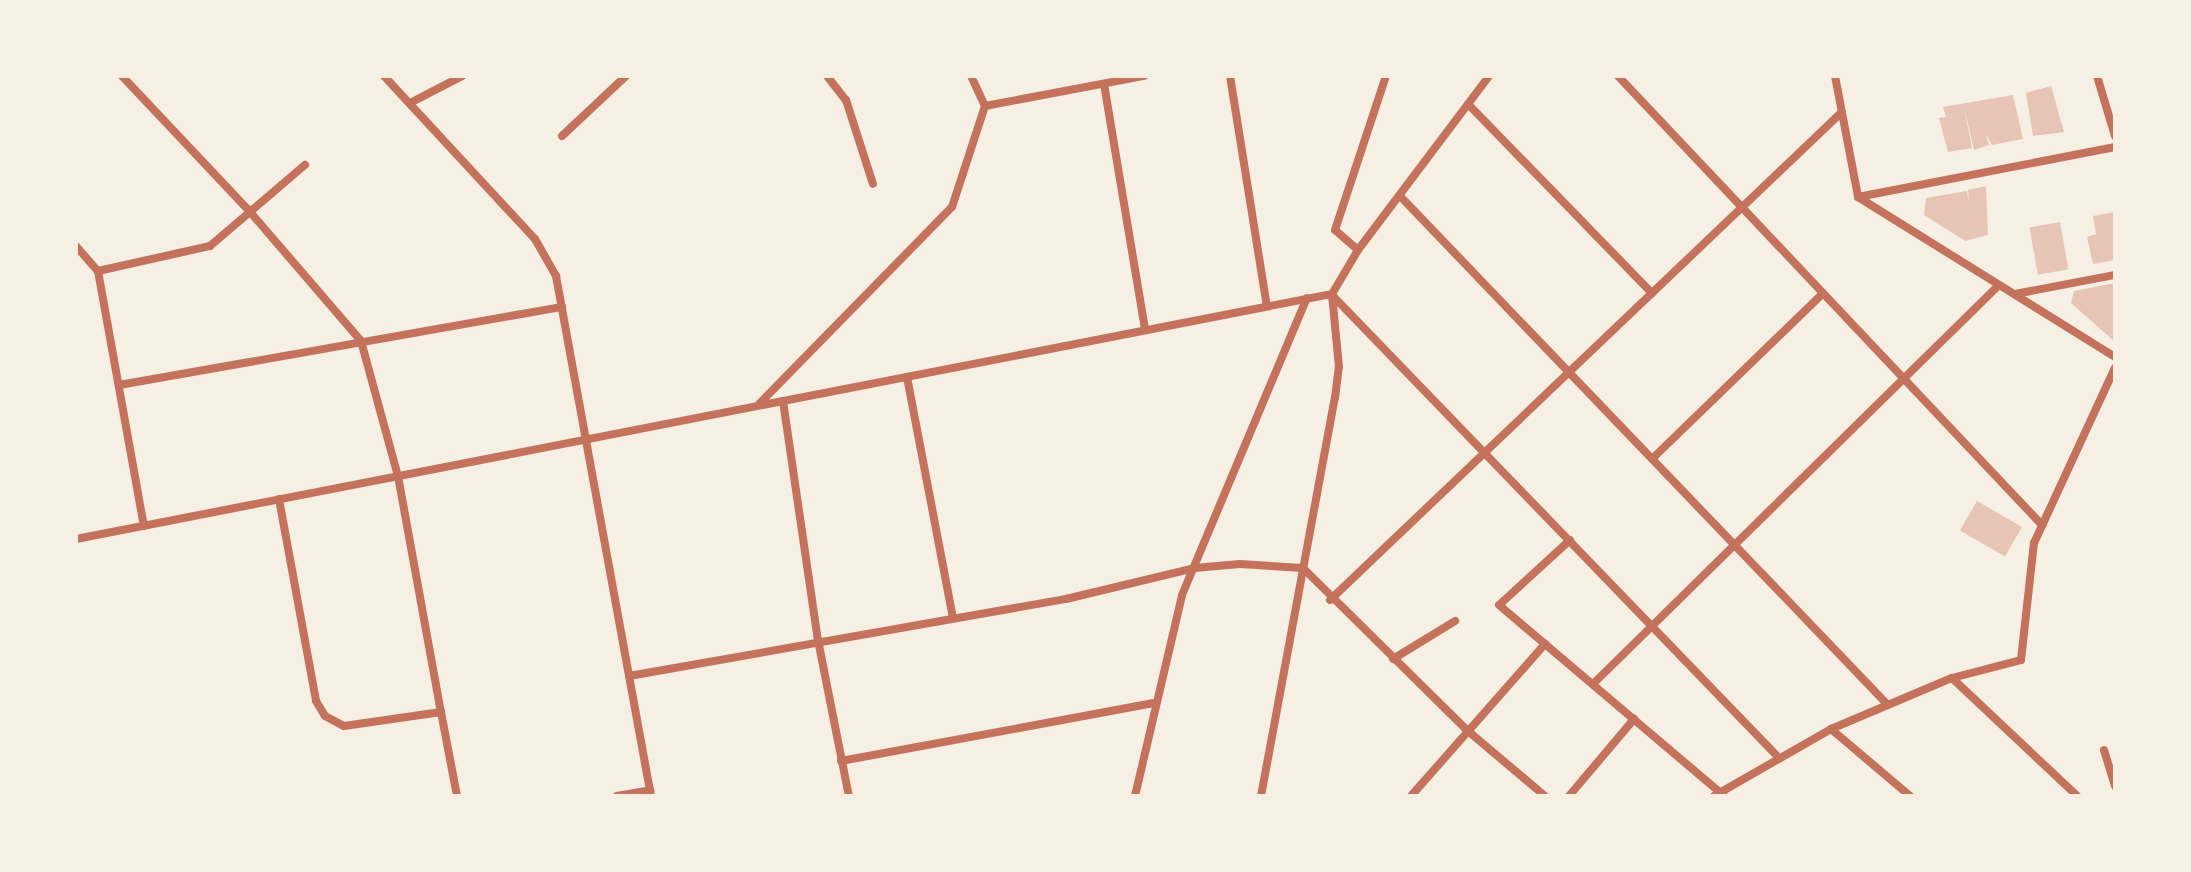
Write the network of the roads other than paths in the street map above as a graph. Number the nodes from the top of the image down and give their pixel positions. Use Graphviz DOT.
graph roads {
  1 [pos="122,76"];
  2 [pos="384,76"];
  3 [pos="462,76"];
  4 [pos="626,76"];
  5 [pos="827,76"];
  6 [pos="971,76"];
  7 [pos="1144,76"];
  8 [pos="1230,76"];
  9 [pos="1386,76"];
  10 [pos="1489,76"];
  11 [pos="1618,76"];
  12 [pos="1835,76"];
  13 [pos="2097,76"];
  14 [pos="1104,84"];
  15 [pos="410,103"];
  16 [pos="1468,104"];
  17 [pos="985,106"];
  18 [pos="1842,112"];
  19 [pos="562,136"];
  20 [pos="2115,136"];
  21 [pos="2115,147"];
  22 [pos="305,165"];
  23 [pos="873,184"];
  24 [pos="1400,196"];
  25 [pos="1858,197"];
  26 [pos="1742,207"];
  27 [pos="251,213"];
  28 [pos="76,246"];
  29 [pos="1358,250"];
  30 [pos="98,271"];
  31 [pos="2115,275"];
  32 [pos="1999,285"];
  33 [pos="1652,293"];
  34 [pos="1823,293"];
  35 [pos="1332,294"];
  36 [pos="2014,295"];
  37 [pos="1307,298"];
  38 [pos="1267,306"];
  39 [pos="562,307"];
  40 [pos="1145,330"];
  41 [pos="361,341"];
  42 [pos="2115,357"];
  43 [pos="2115,368"];
  44 [pos="1569,372"];
  45 [pos="907,377"];
  46 [pos="1906,381"];
  47 [pos="119,385"];
  48 [pos="783,401"];
  49 [pos="757,406"];
  50 [pos="586,439"];
  51 [pos="1485,452"];
  52 [pos="1653,458"];
  53 [pos="398,476"];
  54 [pos="279,499"];
  55 [pos="2042,525"];
  56 [pos="144,526"];
  57 [pos="76,539"];
  58 [pos="1570,540"];
  59 [pos="1736,545"];
  60 [pos="1195,568"];
  61 [pos="1303,568"];
  62 [pos="1330,600"];
  63 [pos="953,619"];
  64 [pos="1455,621"];
  65 [pos="1653,626"];
  66 [pos="818,640"];
  67 [pos="1545,644"];
  68 [pos="1393,659"];
  69 [pos="629,676"];
  70 [pos="1952,678"];
  71 [pos="1593,684"];
  72 [pos="1154,703"];
  73 [pos="1888,705"];
  74 [pos="441,712"];
  75 [pos="1634,719"];
  76 [pos="1831,729"];
  77 [pos="1468,731"];
  78 [pos="2104,750"];
  79 [pos="1779,758"];
  80 [pos="841,761"];
  81 [pos="2115,786"];
  82 [pos="651,793"];
  83 [pos="1718,794"];
  84 [pos="457,796"];
  85 [pos="617,796"];
  86 [pos="849,796"];
  87 [pos="1135,796"];
  88 [pos="1261,796"];
  89 [pos="1411,796"];
  90 [pos="1545,796"];
  91 [pos="1569,796"];
  92 [pos="1910,796"];
  93 [pos="2077,796"];
  1 -- 27 [label="street"];
  2 -- 15 [label="street"];
  3 -- 15 [label="street"];
  4 -- 19 [label="street"];
  5 -- 23 [label="street"];
  6 -- 17 [label="street"];
  7 -- 14 [label="street"];
  8 -- 38 [label="street"];
  9 -- 29 [label="street"];
  10 -- 16 [label="street"];
  11 -- 26 [label="street"];
  12 -- 18 [label="street"];
  13 -- 20 [label="street"];
  14 -- 17 [label="street"];
  14 -- 40 [label="street"];
  15 -- 39 [label="street"];
  16 -- 24 [label="street"];
  16 -- 33 [label="street"];
  17 -- 49 [label="street"];
  18 -- 25 [label="street"];
  18 -- 26 [label="street"];
  21 -- 25 [label="street"];
  22 -- 27 [label="street"];
  24 -- 29 [label="street"];
  24 -- 44 [label="street"];
  25 -- 32 [label="street"];
  26 -- 33 [label="street"];
  26 -- 34 [label="street"];
  27 -- 30 [label="street"];
  27 -- 41 [label="street"];
  28 -- 30 [label="street"];
  29 -- 35 [label="street"];
  30 -- 47 [label="street"];
  31 -- 36 [label="street"];
  32 -- 36 [label="street"];
  32 -- 46 [label="street"];
  33 -- 44 [label="street"];
  34 -- 46 [label="street"];
  34 -- 52 [label="street"];
  35 -- 37 [label="street"];
  35 -- 51 [label="street"];
  35 -- 61 [label="street"];
  36 -- 42 [label="street"];
  37 -- 38 [label="street"];
  37 -- 60 [label="street"];
  38 -- 40 [label="street"];
  39 -- 41 [label="street"];
  39 -- 50 [label="street"];
  40 -- 45 [label="street"];
  41 -- 47 [label="street"];
  41 -- 53 [label="street"];
  43 -- 55 [label="street"];
  44 -- 51 [label="street"];
  44 -- 52 [label="street"];
  45 -- 48 [label="street"];
  45 -- 63 [label="street"];
  46 -- 55 [label="street"];
  46 -- 59 [label="street"];
  47 -- 56 [label="street"];
  48 -- 49 [label="street"];
  48 -- 66 [label="street"];
  49 -- 50 [label="street"];
  50 -- 53 [label="street"];
  50 -- 69 [label="street"];
  51 -- 58 [label="street"];
  51 -- 62 [label="street"];
  52 -- 59 [label="street"];
  53 -- 54 [label="street"];
  53 -- 74 [label="street"];
  54 -- 56 [label="street"];
  54 -- 74 [label="street"];
  55 -- 70 [label="street"];
  56 -- 57 [label="street"];
  58 -- 65 [label="street"];
  58 -- 67 [label="street"];
  59 -- 65 [label="street"];
  59 -- 73 [label="street"];
  60 -- 61 [label="street"];
  60 -- 63 [label="street"];
  60 -- 72 [label="street"];
  61 -- 62 [label="street"];
  61 -- 88 [label="street"];
  62 -- 68 [label="street"];
  63 -- 66 [label="street"];
  64 -- 68 [label="street"];
  65 -- 71 [label="street"];
  65 -- 79 [label="street"];
  66 -- 69 [label="street"];
  66 -- 80 [label="street"];
  67 -- 71 [label="street"];
  67 -- 77 [label="street"];
  68 -- 77 [label="street"];
  69 -- 82 [label="street"];
  70 -- 73 [label="street"];
  70 -- 93 [label="street"];
  71 -- 75 [label="street"];
  72 -- 80 [label="street"];
  72 -- 87 [label="street"];
  73 -- 76 [label="street"];
  74 -- 84 [label="street"];
  75 -- 83 [label="street"];
  75 -- 91 [label="street"];
  76 -- 79 [label="street"];
  76 -- 92 [label="street"];
  77 -- 89 [label="street"];
  77 -- 90 [label="street"];
  78 -- 81 [label="street"];
  79 -- 83 [label="street"];
  80 -- 86 [label="street"];
  82 -- 85 [label="street"];
}
